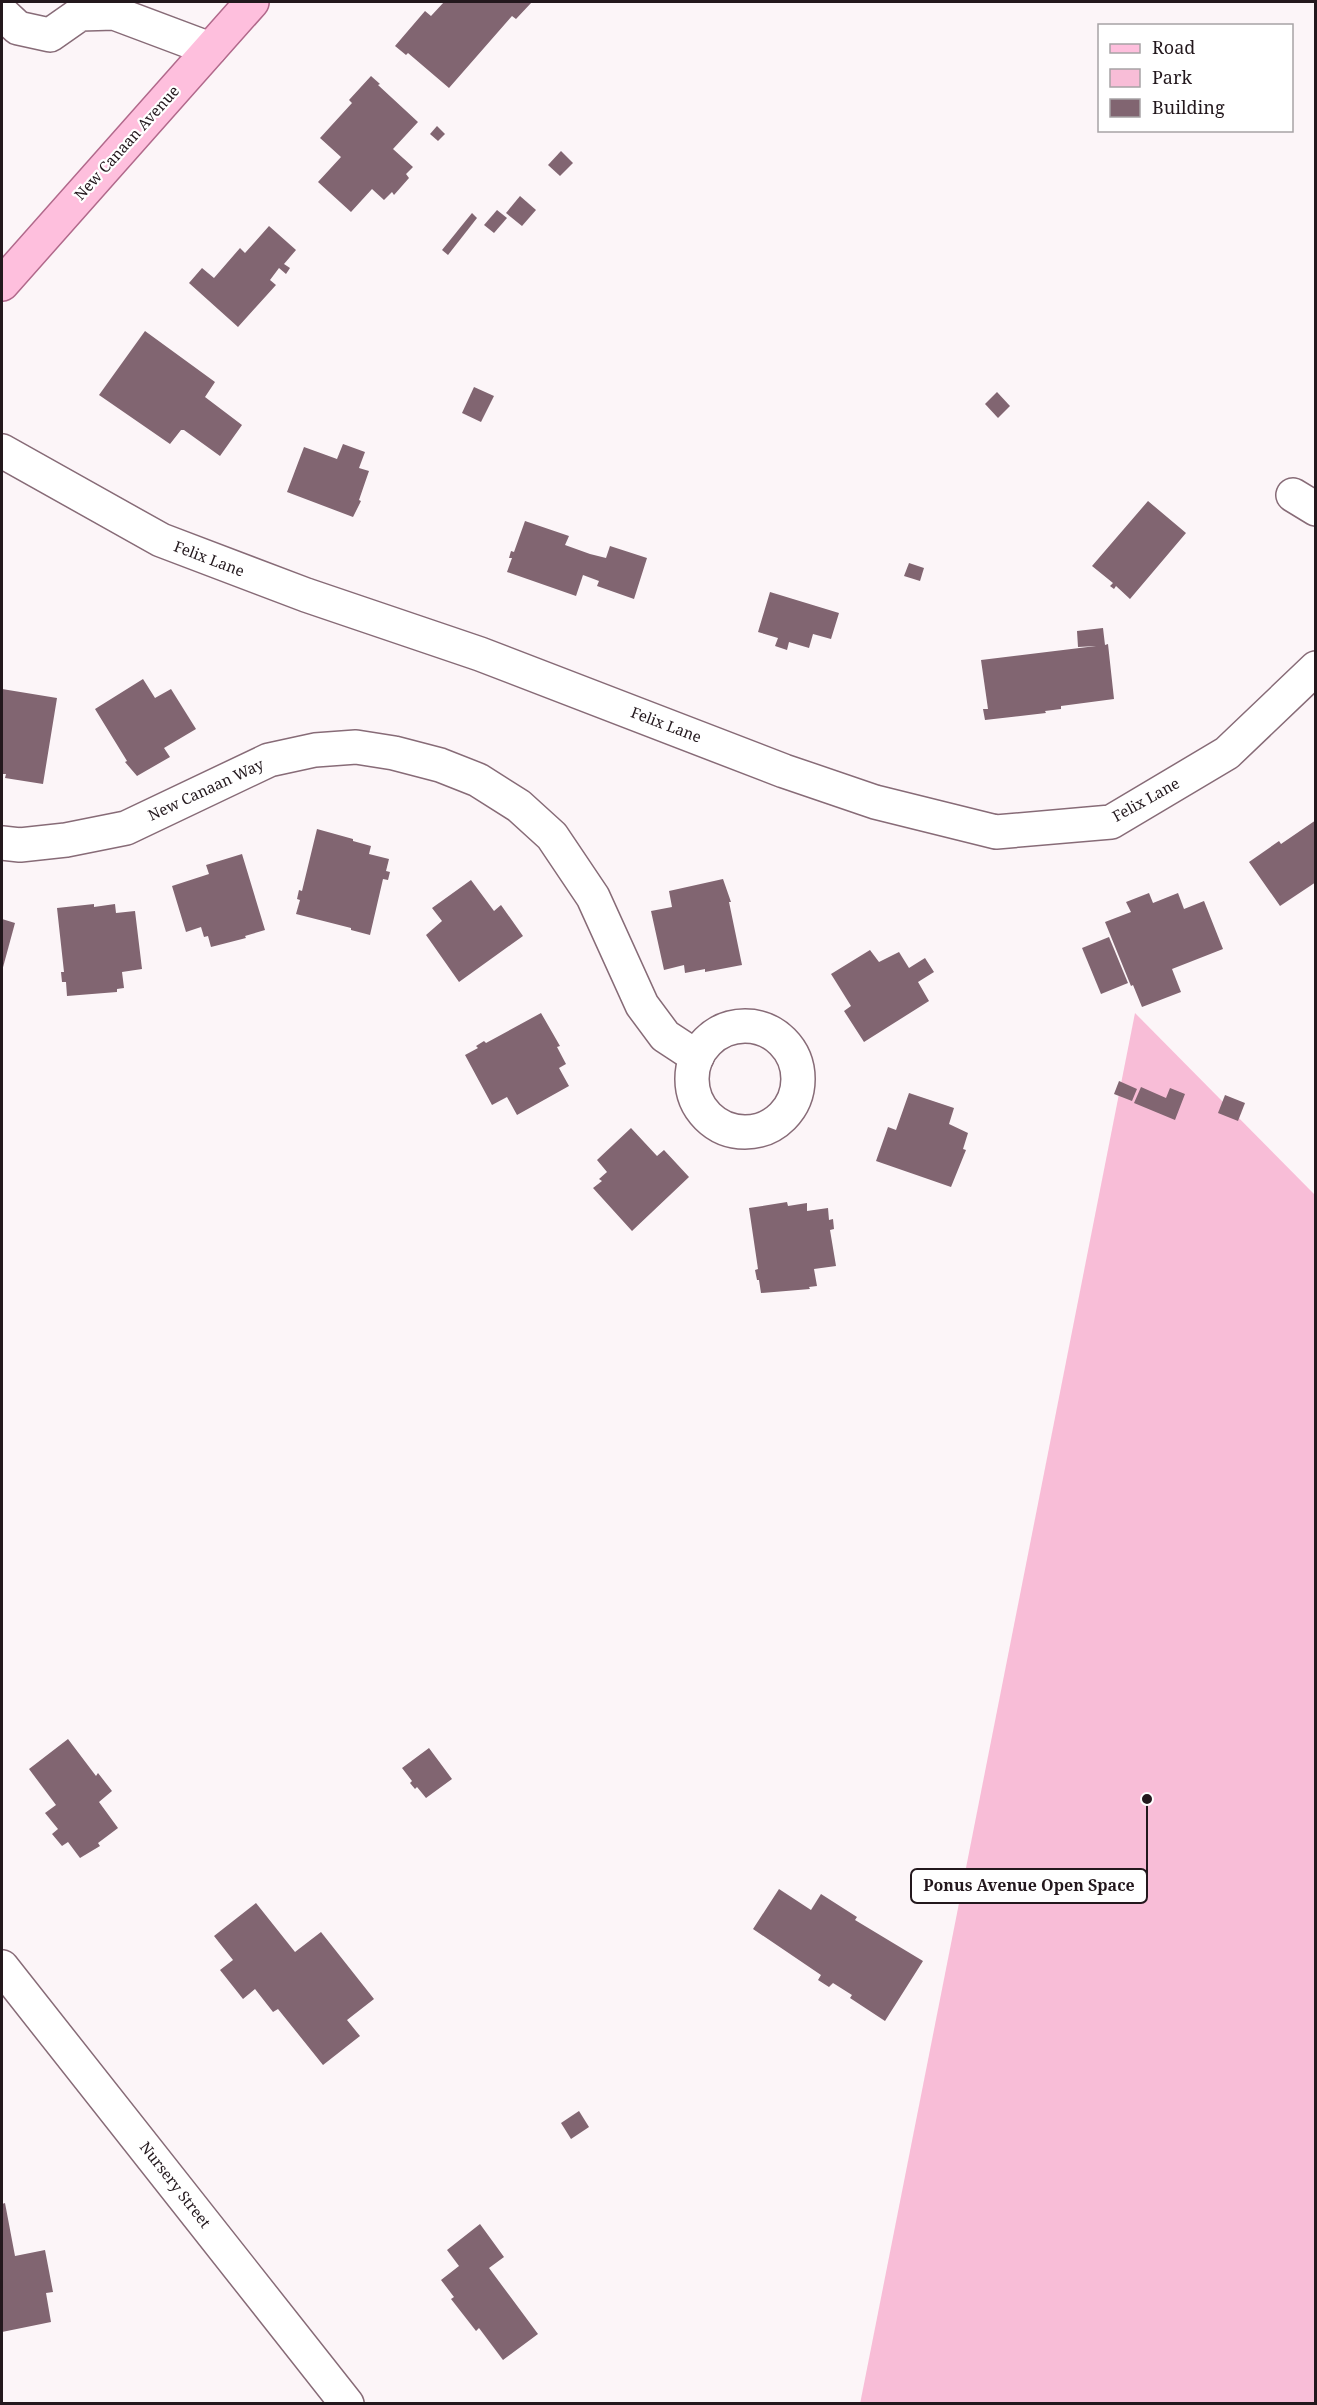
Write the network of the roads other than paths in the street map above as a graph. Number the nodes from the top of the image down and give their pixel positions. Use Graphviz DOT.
graph roads {
  1 [pos="252,2"];
  2 [pos="2,13"];
  3 [pos="210,49"];
  4 [pos="2,284"];
  5 [pos="2,451"];
  6 [pos="1316,668"];
  7 [pos="2,843"];
  8 [pos="697,1057"];
  9 [pos="2,1967"];
  10 [pos="348,2403"];
  1 -- 3 [label="main road, New Canaan Avenue"];
  2 -- 3 [label="street"];
  3 -- 4 [label="main road, New Canaan Avenue"];
  5 -- 6 [label="street, Felix Lane"];
  7 -- 8 [label="street, New Canaan Way"];
  9 -- 10 [label="street, Nursery Street"];
}
